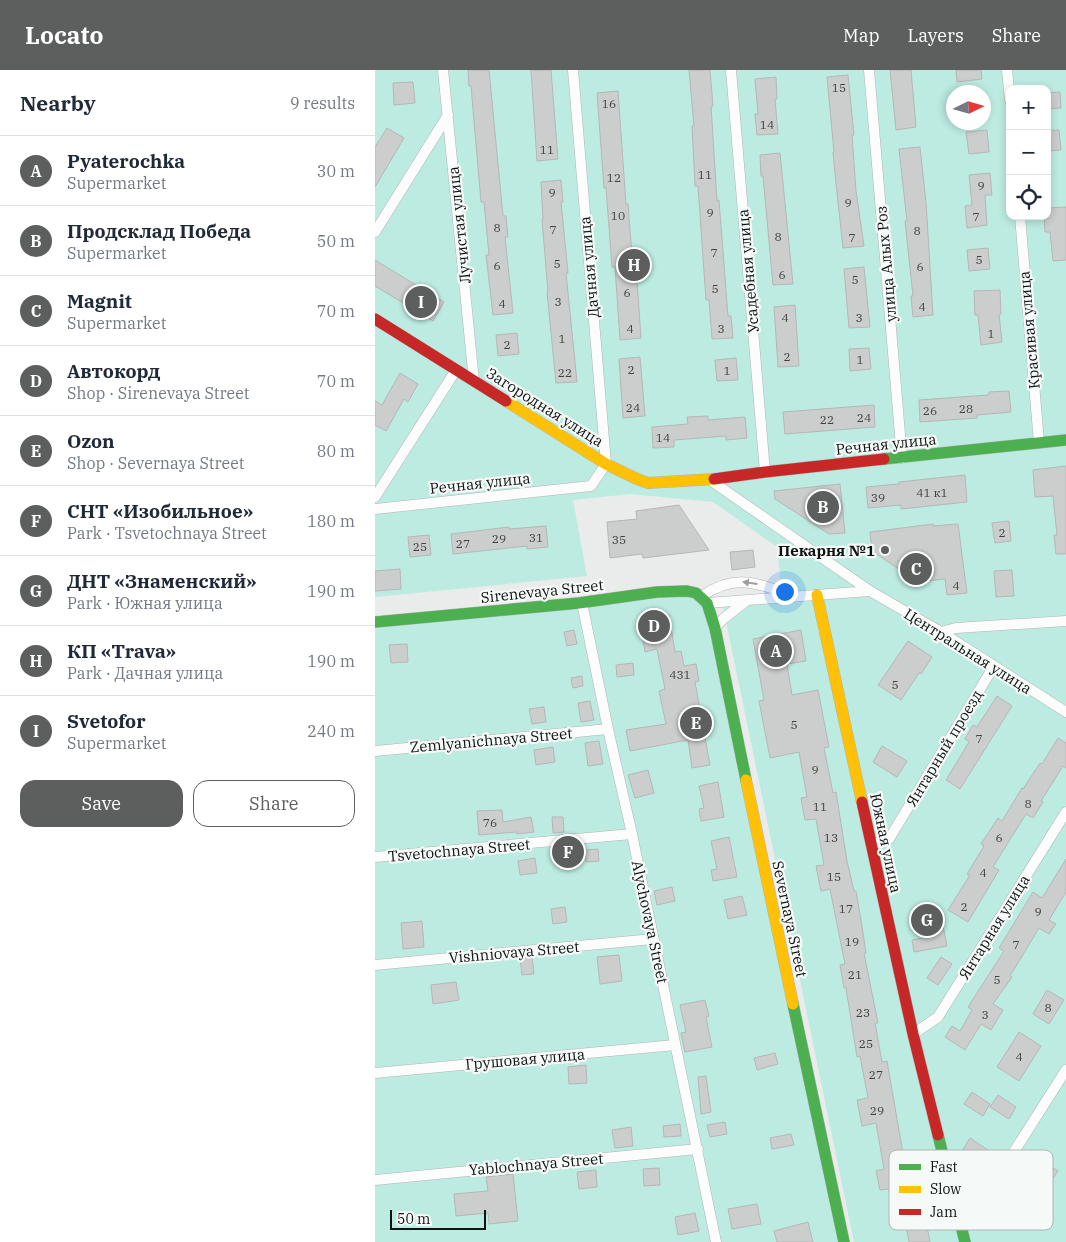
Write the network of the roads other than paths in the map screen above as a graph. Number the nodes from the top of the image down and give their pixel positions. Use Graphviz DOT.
graph roads {
  1 [pos="443,70"];
  2 [pos="573,70"];
  3 [pos="731,70"];
  4 [pos="869,70"];
  5 [pos="1007,70"];
  6 [pos="1008,85"];
  7 [pos="448,115"];
  8 [pos="1020,220"];
  9 [pos="375,232"];
  10 [pos="375,319"];
  11 [pos="456,370"];
  12 [pos="474,381"];
  13 [pos="1066,440"];
  14 [pos="1039,443"];
  15 [pos="902,458"];
  16 [pos="606,464"];
  17 [pos="765,472"];
  18 [pos="710,480"];
  19 [pos="375,497"];
  20 [pos="375,510"];
  21 [pos="870,591"];
  22 [pos="817,595"];
  23 [pos="797,597"];
  24 [pos="705,600"];
  25 [pos="749,600"];
  26 [pos="582,603"];
  27 [pos="1066,621"];
  28 [pos="375,622"];
  29 [pos="715,628"];
  30 [pos="941,632"];
  31 [pos="994,666"];
  32 [pos="1066,712"];
  33 [pos="608,729"];
  34 [pos="375,751"];
  35 [pos="1066,812"];
  36 [pos="632,834"];
  37 [pos="871,845"];
  38 [pos="375,857"];
  39 [pos="653,939"];
  40 [pos="375,965"];
  41 [pos="913,1034"];
  42 [pos="675,1045"];
  43 [pos="1066,1070"];
  44 [pos="375,1073"];
  45 [pos="698,1149"];
  46 [pos="942,1150"];
  47 [pos="1015,1150"];
  48 [pos="375,1180"];
  49 [pos="716,1242"];
  50 [pos="844,1242"];
  1 -- 7 [label="street, Лучистая улица"];
  2 -- 16 [label="street, Дачная улица"];
  3 -- 17 [label="street, Усадебная улица"];
  4 -- 15 [label="street, улица Алых Роз"];
  5 -- 6 [label="street"];
  7 -- 9 [label="street"];
  7 -- 12 [label="street, Лучистая улица"];
  8 -- 14 [label="street, Красивая улица"];
  10 -- 11 [label="street, Загородная улица"];
  11 -- 12 [label="street, Загородная улица"];
  11 -- 19 [label="street"];
  12 -- 16 [label="street, Загородная улица"];
  13 -- 14 [label="street, Речная улица"];
  14 -- 15 [label="street, Речная улица"];
  15 -- 17 [label="street, Речная улица"];
  16 -- 18 [label="street, Загородная улица"];
  16 -- 20 [label="street, Речная улица"];
  17 -- 18 [label="street, Речная улица"];
  18 -- 21 [label="street, Центральная улица"];
  21 -- 22 [label="street"];
  21 -- 30 [label="street, Центральная улица"];
  22 -- 23 [label="street"];
  22 -- 37 [label="street, Южная улица"];
  23 -- 24 [label="street, one-way"];
  23 -- 25 [label="street"];
  24 -- 25 [label="street"];
  24 -- 26 [label="street, Sirenevaya Street"];
  24 -- 29 [label="street, Severnaya Street"];
  25 -- 29 [label="street"];
  26 -- 28 [label="street, Sirenevaya Street"];
  26 -- 33 [label="street, Alychovaya Street"];
  27 -- 30 [label="street"];
  29 -- 50 [label="street, Severnaya Street"];
  30 -- 31 [label="street, Центральная улица"];
  31 -- 32 [label="street, Центральная улица"];
  31 -- 37 [label="street, Янтарный проезд"];
  33 -- 34 [label="street, Zemlyanichnaya Street"];
  33 -- 36 [label="street, Alychovaya Street"];
  35 -- 41 [label="street, Янтарная улица"];
  36 -- 38 [label="street, Tsvetochnaya Street"];
  36 -- 39 [label="street, Alychovaya Street"];
  37 -- 41 [label="street, Южная улица"];
  39 -- 40 [label="street, Vishniovaya Street"];
  39 -- 42 [label="street, Alychovaya Street"];
  41 -- 46 [label="street, Южная улица"];
  42 -- 44 [label="street, Грушовая улица"];
  42 -- 45 [label="street, Alychovaya Street"];
  43 -- 47 [label="street"];
  45 -- 48 [label="street, Yablochnaya Street"];
  45 -- 49 [label="street, Alychovaya Street"];
}
